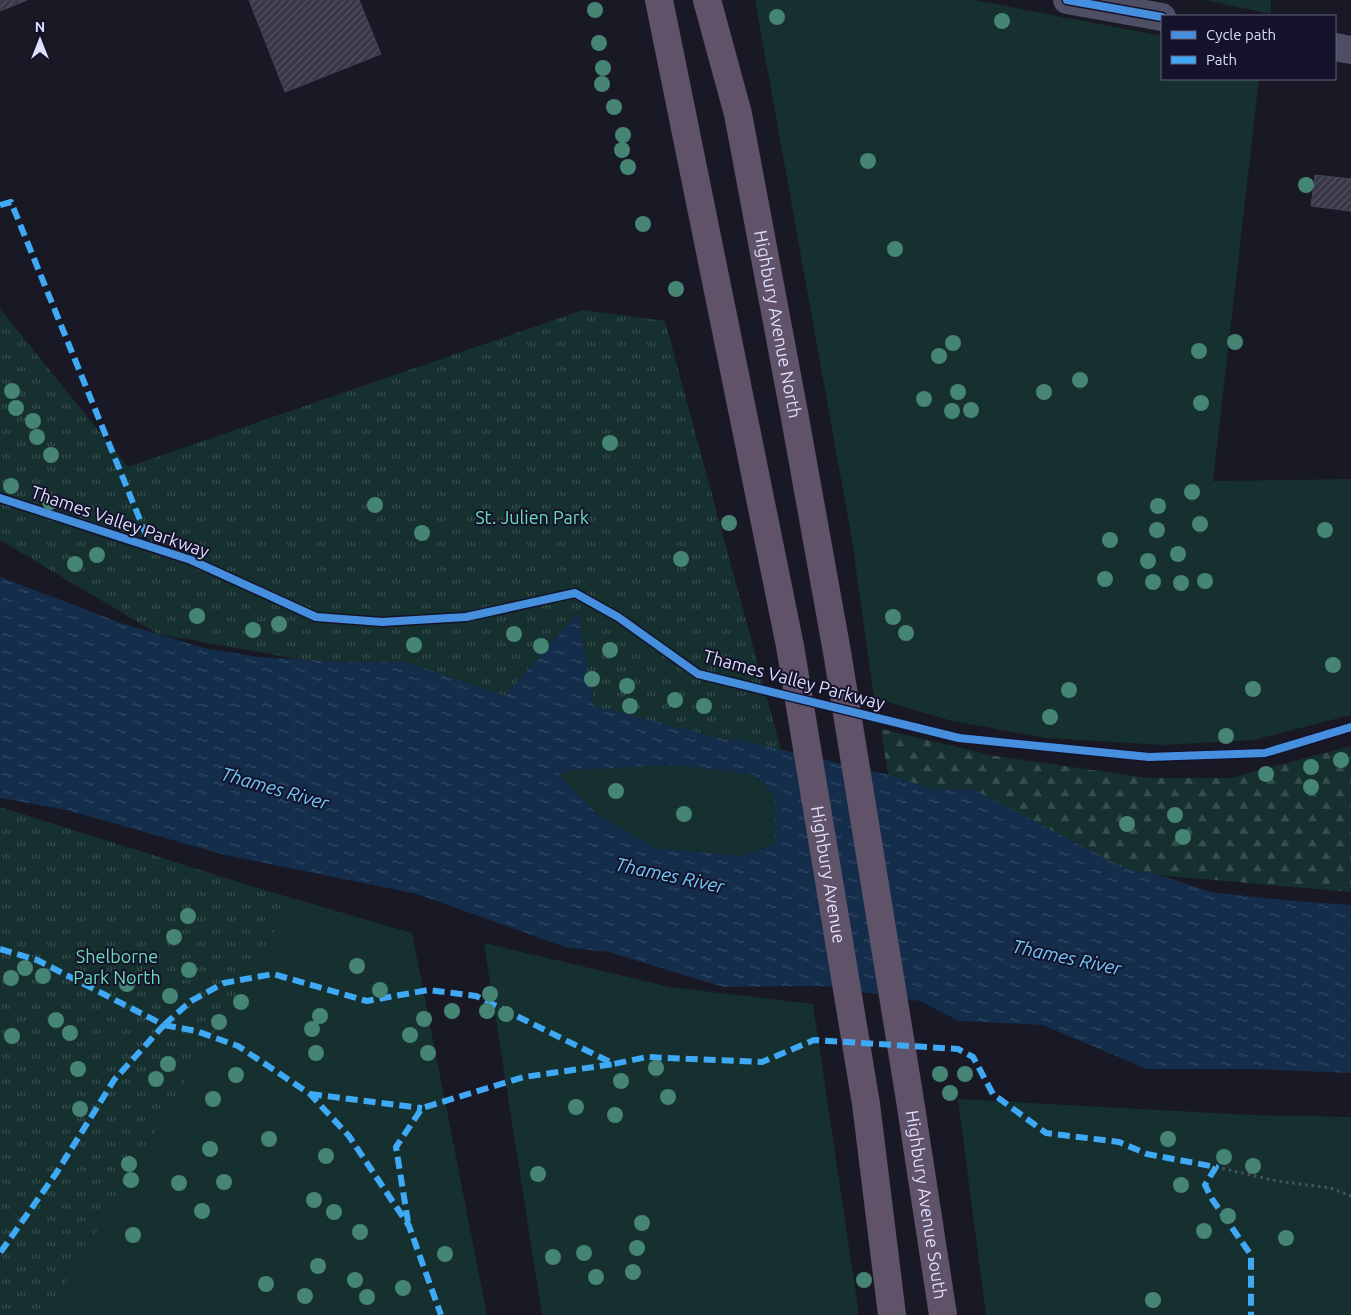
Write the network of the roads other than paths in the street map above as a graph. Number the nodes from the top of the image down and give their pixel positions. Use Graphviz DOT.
graph roads {
  1 [pos="658,0"];
  2 [pos="707,0"];
  3 [pos="1067,0"];
  4 [pos="1161,17"];
  5 [pos="1336,48"];
  6 [pos="1351,50"];
  7 [pos="909,1094"];
  8 [pos="892,1315"];
  9 [pos="943,1315"];
  1 -- 8 [label="highway, Highbury Avenue"];
  2 -- 7 [label="highway, Highbury Avenue North"];
  3 -- 4 [label="street"];
  5 -- 6 [label="street"];
  7 -- 9 [label="highway, Highbury Avenue South"];
}
